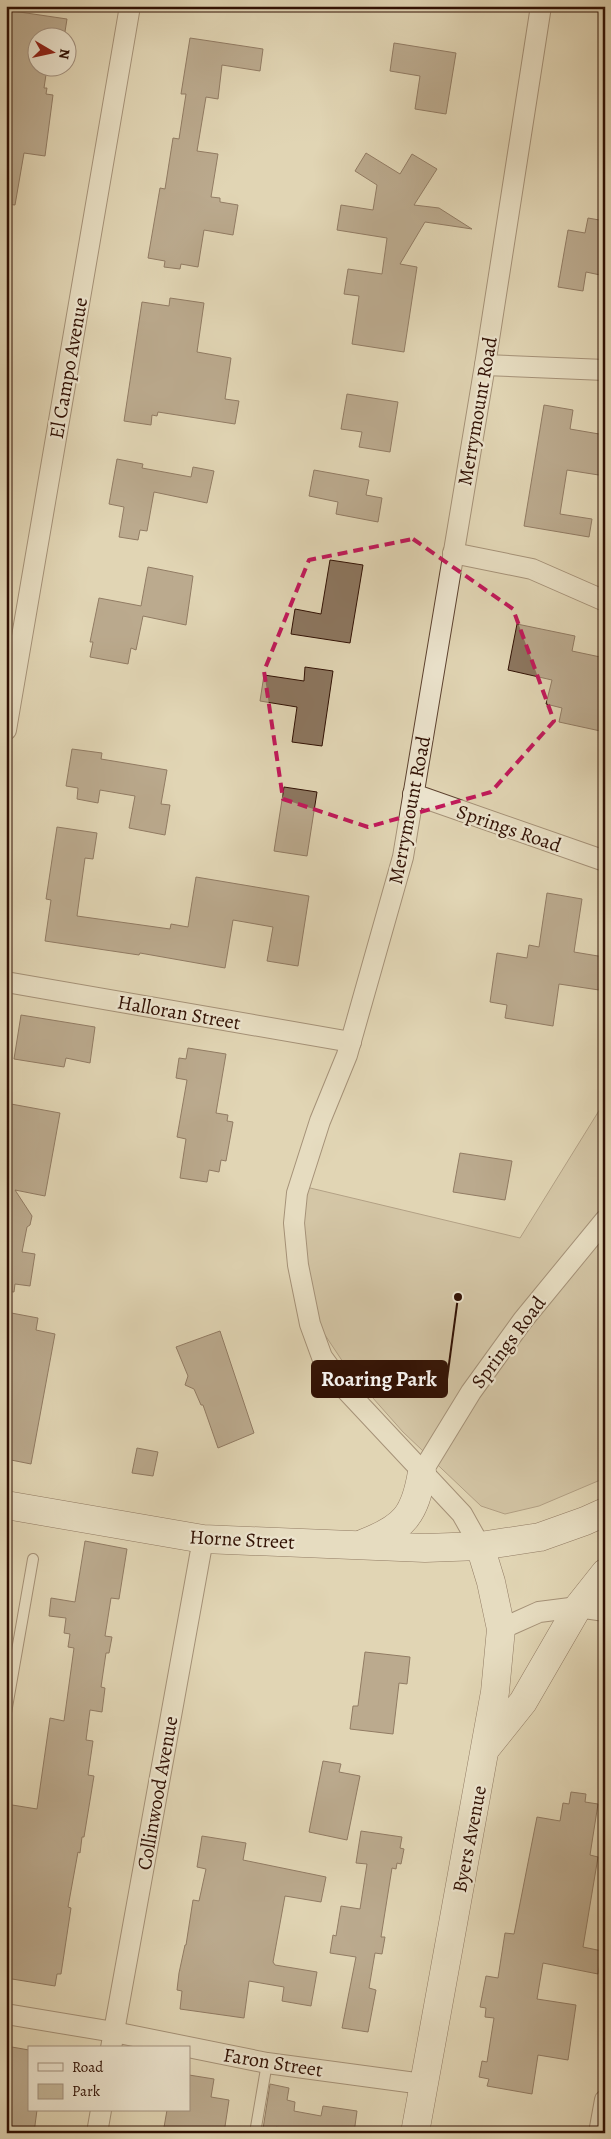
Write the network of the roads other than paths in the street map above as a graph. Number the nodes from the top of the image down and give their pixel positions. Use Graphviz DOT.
graph roads {
  1 [pos="130,6"];
  2 [pos="541,6"];
  3 [pos="485,365"];
  4 [pos="605,370"];
  5 [pos="453,553"];
  6 [pos="605,601"];
  7 [pos="6,730"];
  8 [pos="413,794"];
  9 [pos="605,861"];
  10 [pos="6,982"];
  11 [pos="351,1042"];
  12 [pos="605,1220"];
  13 [pos="422,1472"];
  14 [pos="6,1505"];
  15 [pos="605,1512"];
  16 [pos="203,1539"];
  17 [pos="360,1544"];
  18 [pos="480,1546"];
  19 [pos="33,1559"];
  20 [pos="605,1573"];
  21 [pos="592,1609"];
  22 [pos="501,1629"];
  23 [pos="6,1713"];
  24 [pos="486,1748"];
  25 [pos="6,2014"];
  26 [pos="112,2040"];
  27 [pos="152,2046"];
  28 [pos="190,2052"];
  29 [pos="267,2063"];
  30 [pos="423,2084"];
  31 [pos="605,2100"];
  32 [pos="101,2112"];
  33 [pos="97,2133"];
  34 [pos="255,2133"];
  35 [pos="415,2133"];
  36 [pos="599,2133"];
  1 -- 7 [label="street, El Campo Avenue"];
  2 -- 3 [label="street, Merrymount Road"];
  3 -- 4 [label="street"];
  3 -- 5 [label="street, Merrymount Road"];
  5 -- 6 [label="street"];
  5 -- 8 [label="street, Merrymount Road"];
  8 -- 9 [label="street, Springs Road"];
  8 -- 11 [label="street, Merrymount Road"];
  10 -- 11 [label="street, Halloran Street"];
  11 -- 13 [label="street, Merrymount Road"];
  12 -- 13 [label="street, Springs Road"];
  13 -- 17 [label="street"];
  13 -- 18 [label="street, Merrymount Road"];
  14 -- 16 [label="street, Horne Street"];
  15 -- 18 [label="street, Horne Street"];
  16 -- 17 [label="street, Horne Street"];
  16 -- 26 [label="street, Collinwood Avenue"];
  17 -- 18 [label="street, Horne Street"];
  18 -- 22 [label="street, Byers Avenue"];
  19 -- 23 [label="lane"];
  20 -- 21 [label="street"];
  21 -- 22 [label="street"];
  21 -- 24 [label="street"];
  22 -- 24 [label="street, Byers Avenue"];
  24 -- 30 [label="street, Byers Avenue"];
  25 -- 26 [label="street, Faron Street"];
  26 -- 27 [label="street, Faron Street"];
  28 -- 29 [label="street, Faron Street"];
  29 -- 30 [label="street, Faron Street"];
  29 -- 34 [label="lane"];
  30 -- 35 [label="street, Byers Avenue"];
  31 -- 36 [label="street"];
  32 -- 33 [label="street"];
}
